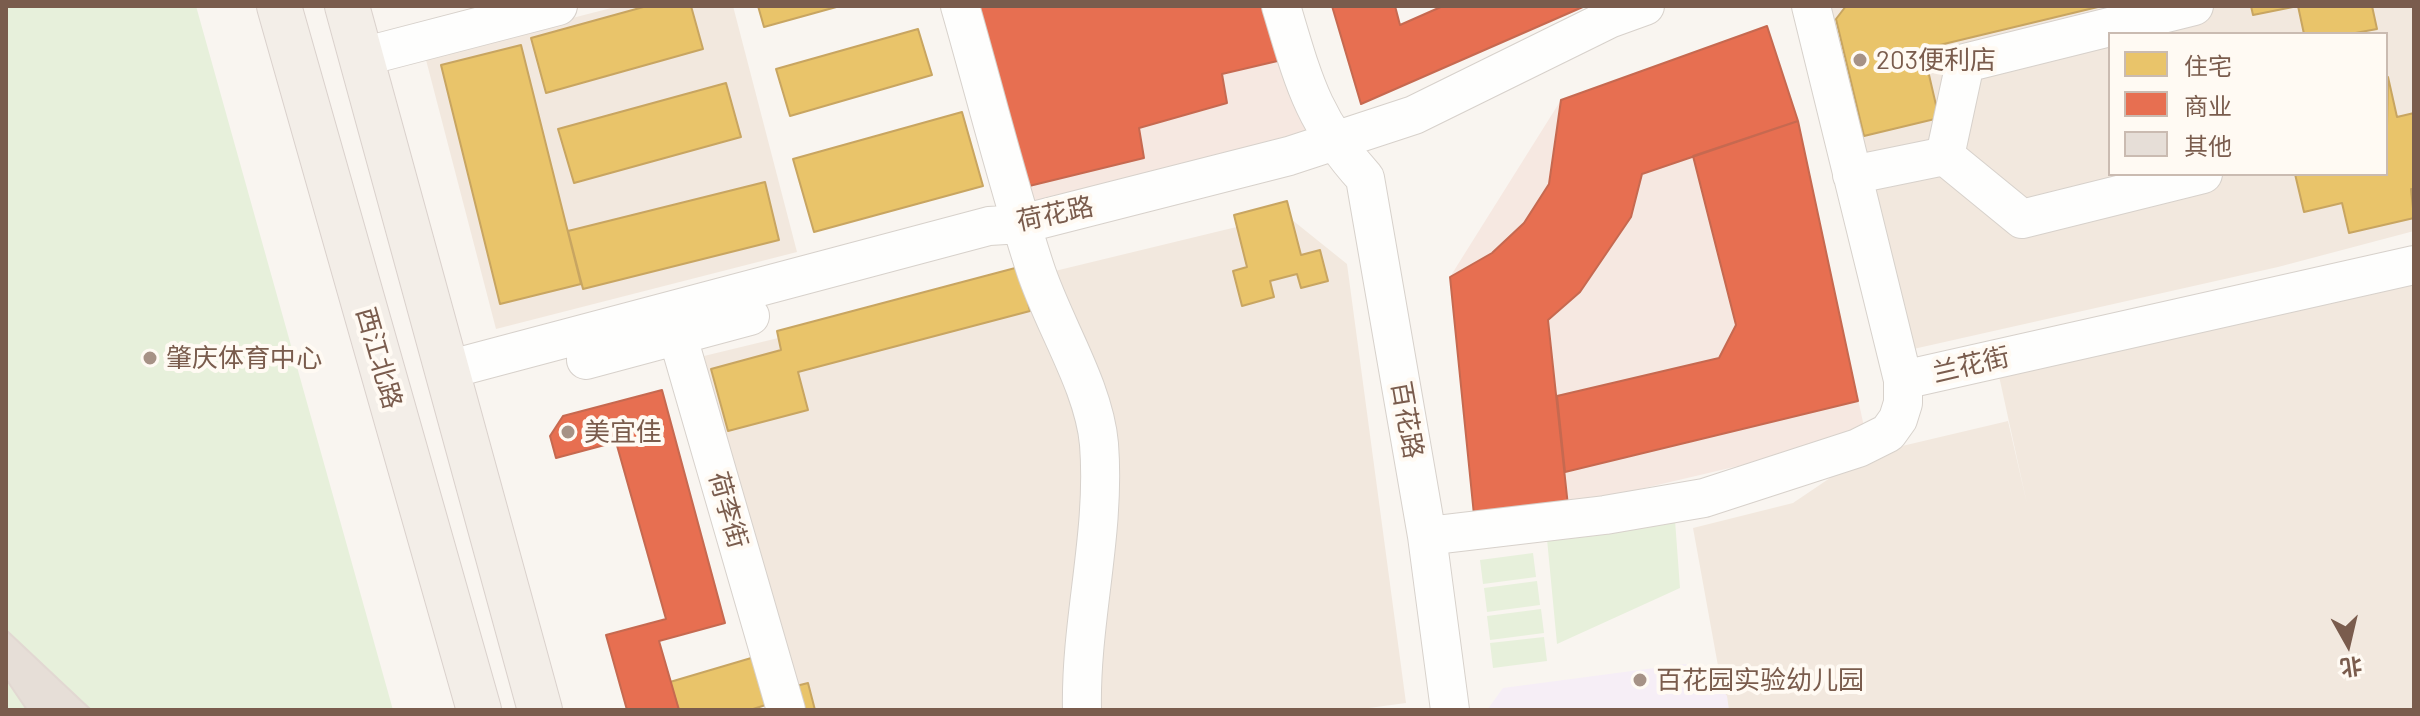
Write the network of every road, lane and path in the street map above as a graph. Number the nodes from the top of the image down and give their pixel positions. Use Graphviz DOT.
graph roads {
  1 [pos="279,6"];
  2 [pos="347,6"];
  3 [pos="558,6"];
  4 [pos="960,6"];
  5 [pos="1281,6"];
  6 [pos="1645,6"];
  7 [pos="1811,6"];
  8 [pos="2195,6"];
  9 [pos="2202,32"];
  10 [pos="362,57"];
  11 [pos="1333,143"];
  12 [pos="1945,156"];
  13 [pos="1852,175"];
  14 [pos="2195,176"];
  15 [pos="1022,224"];
  16 [pos="2414,265"];
  17 [pos="673,323"];
  18 [pos="1903,380"];
  19 [pos="451,383"];
  20 [pos="1427,536"];
  21 [pos="479,710"];
  22 [pos="540,710"];
  23 [pos="786,710"];
  24 [pos="1082,710"];
  25 [pos="1450,710"];
  1 -- 21 [label="main road, 西江北路"];
  2 -- 10 [label="main road"];
  3 -- 10 [label="street"];
  4 -- 15 [label="street"];
  5 -- 11 [label="street, 百花路"];
  6 -- 11 [label="street, 荷花路"];
  7 -- 13 [label="street, 兰花街"];
  8 -- 9 [label="street"];
  8 -- 12 [label="street"];
  10 -- 19 [label="main road"];
  11 -- 15 [label="street, 荷花路"];
  11 -- 20 [label="street, 百花路"];
  12 -- 13 [label="street"];
  12 -- 14 [label="street"];
  13 -- 18 [label="street, 兰花街"];
  15 -- 17 [label="street, 荷花路"];
  15 -- 24 [label="street"];
  16 -- 18 [label="street, 兰花街"];
  17 -- 19 [label="street, 荷花路"];
  17 -- 23 [label="street, 荷李街"];
  18 -- 20 [label="street"];
  19 -- 22 [label="main road"];
  20 -- 25 [label="street, 百花路"];
}
